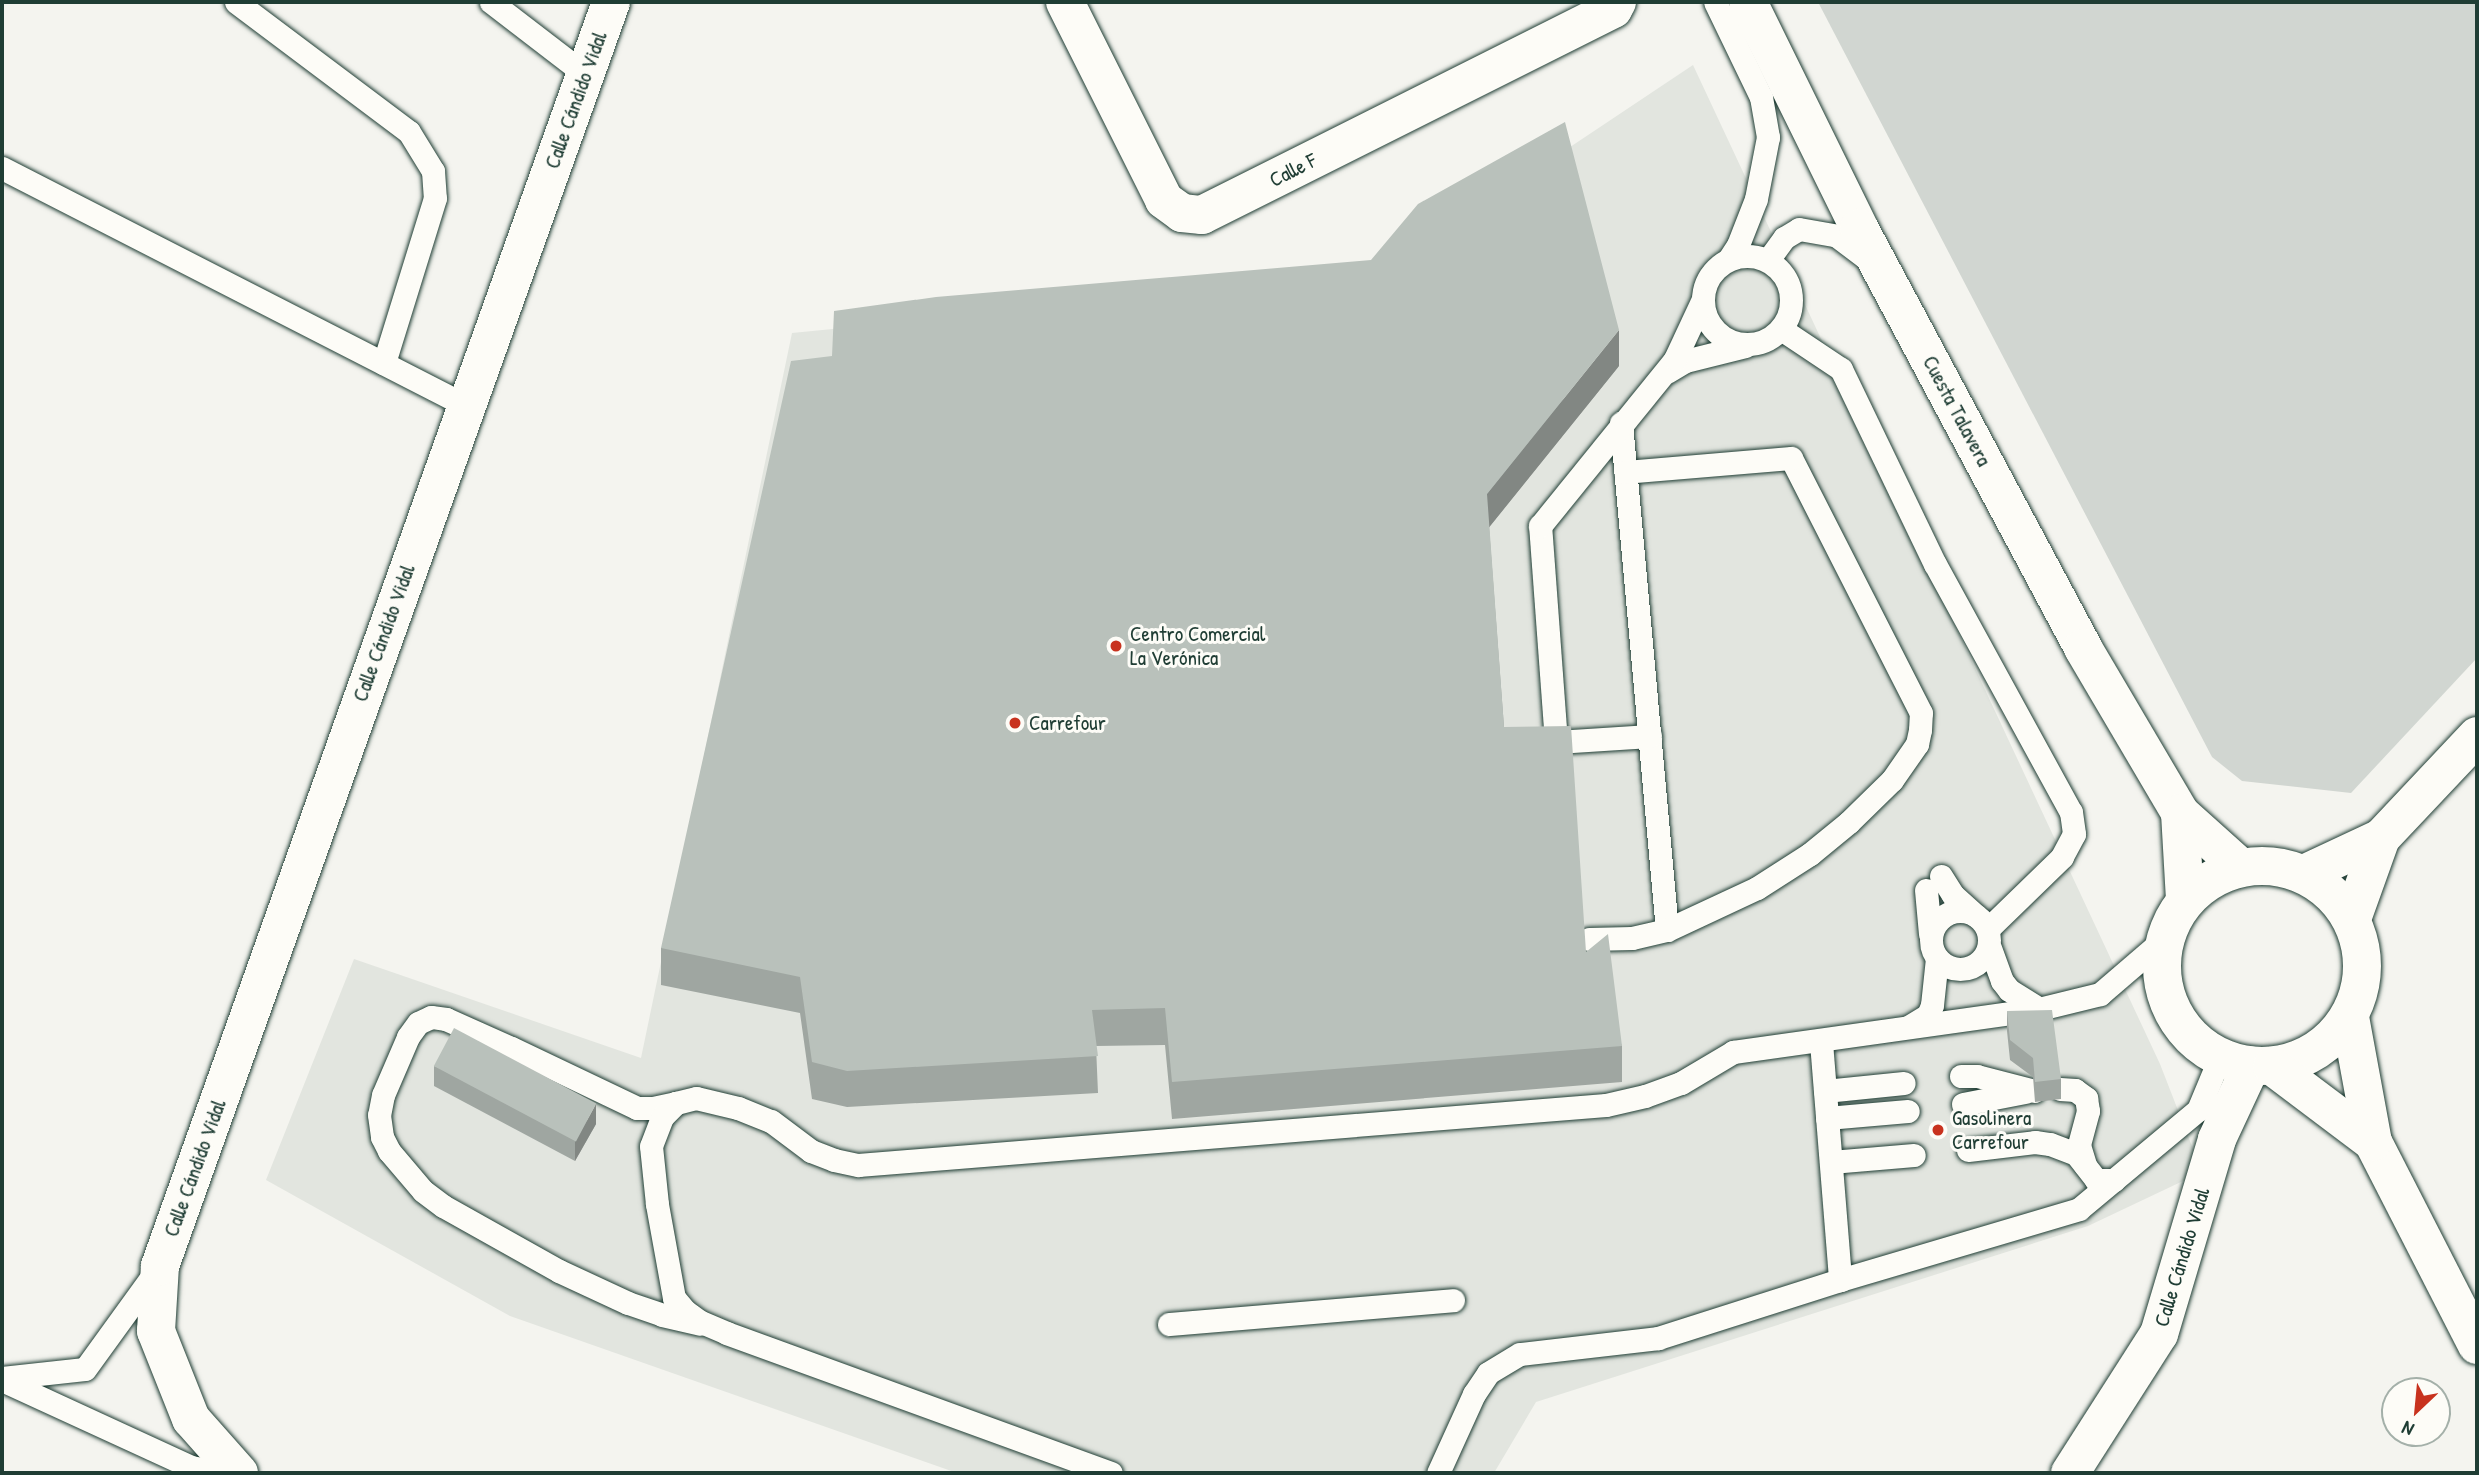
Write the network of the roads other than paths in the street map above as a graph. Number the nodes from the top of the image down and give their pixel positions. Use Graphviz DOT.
graph roads {
  1 [pos="236,2"];
  2 [pos="491,2"];
  3 [pos="611,2"];
  4 [pos="1065,2"];
  5 [pos="1617,2"];
  6 [pos="1715,2"];
  7 [pos="1748,2"];
  8 [pos="585,74"];
  9 [pos="2,168"];
  10 [pos="1729,259"];
  11 [pos="1769,260"];
  12 [pos="1887,279"];
  13 [pos="1702,301"];
  14 [pos="1780,329"];
  15 [pos="1745,346"];
  16 [pos="384,363"];
  17 [pos="1657,381"];
  18 [pos="465,405"];
  19 [pos="1621,423"];
  20 [pos="1626,472"];
  21 [pos="1650,736"];
  22 [pos="2477,736"];
  23 [pos="2180,813"];
  24 [pos="2381,838"];
  25 [pos="2240,867"];
  26 [pos="2304,874"];
  27 [pos="2186,900"];
  28 [pos="2352,919"];
  29 [pos="1667,930"];
  30 [pos="1986,931"];
  31 [pos="1930,934"];
  32 [pos="2165,937"];
  33 [pos="1589,939"];
  34 [pos="1937,958"];
  35 [pos="2039,1009"];
  36 [pos="2350,1017"];
  37 [pos="1907,1027"];
  38 [pos="1821,1042"];
  39 [pos="2247,1063"];
  40 [pos="1961,1076"];
  41 [pos="1904,1083"];
  42 [pos="2060,1089"];
  43 [pos="1825,1091"];
  44 [pos="676,1103"];
  45 [pos="1963,1104"];
  46 [pos="1908,1111"];
  47 [pos="1827,1118"];
  48 [pos="2373,1142"];
  49 [pos="1968,1150"];
  50 [pos="1914,1155"];
  51 [pos="1830,1162"];
  52 [pos="2085,1165"];
  53 [pos="2114,1180"];
  54 [pos="160,1266"];
  55 [pos="1840,1280"];
  56 [pos="1452,1300"];
  57 [pos="1169,1324"];
  58 [pos="712,1327"];
  59 [pos="2477,1345"];
  60 [pos="2,1379"];
  61 [pos="224,1473"];
  62 [pos="239,1473"];
  63 [pos="1111,1473"];
  64 [pos="1437,1473"];
  65 [pos="2070,1473"];
  1 -- 16 [label="lane"];
  2 -- 8 [label="lane"];
  3 -- 8 [label="street, Calle Cándido Vidal"];
  4 -- 5 [label="street, Calle F"];
  6 -- 10 [label="lane"];
  7 -- 12 [label="street, Cuesta Talavera"];
  8 -- 18 [label="street, Calle Cándido Vidal"];
  9 -- 16 [label="lane"];
  10 -- 11 [label="lane"];
  10 -- 13 [label="lane"];
  11 -- 12 [label="lane"];
  11 -- 14 [label="lane"];
  12 -- 23 [label="street, Cuesta Talavera"];
  13 -- 15 [label="lane"];
  13 -- 17 [label="lane"];
  14 -- 15 [label="lane"];
  14 -- 30 [label="lane"];
  15 -- 17 [label="lane"];
  16 -- 18 [label="lane"];
  17 -- 19 [label="lane"];
  18 -- 54 [label="street, Calle Cándido Vidal"];
  19 -- 20 [label="lane"];
  19 -- 21 [label="lane"];
  20 -- 21 [label="lane"];
  20 -- 29 [label="lane"];
  21 -- 29 [label="lane"];
  22 -- 24 [label="street"];
  23 -- 25 [label="street, Cuesta Talavera"];
  23 -- 27 [label="street, Cuesta Talavera"];
  24 -- 26 [label="street"];
  24 -- 28 [label="street"];
  25 -- 26 [label="street"];
  25 -- 27 [label="street"];
  26 -- 28 [label="street"];
  27 -- 32 [label="street"];
  28 -- 36 [label="street"];
  29 -- 33 [label="lane"];
  30 -- 31 [label="lane"];
  30 -- 31 [label="lane"];
  30 -- 34 [label="lane"];
  30 -- 35 [label="lane"];
  31 -- 34 [label="lane"];
  32 -- 35 [label="lane"];
  32 -- 39 [label="street"];
  34 -- 37 [label="lane"];
  35 -- 37 [label="lane"];
  36 -- 39 [label="street"];
  36 -- 48 [label="street"];
  37 -- 38 [label="lane"];
  38 -- 43 [label="lane"];
  38 -- 44 [label="lane"];
  39 -- 48 [label="street"];
  39 -- 53 [label="lane"];
  39 -- 65 [label="street, Calle Cándido Vidal"];
  40 -- 45 [label="lane"];
  41 -- 43 [label="lane"];
  42 -- 52 [label="lane"];
  43 -- 47 [label="lane"];
  44 -- 58 [label="lane"];
  44 -- 58 [label="lane"];
  46 -- 47 [label="lane"];
  47 -- 51 [label="lane"];
  48 -- 59 [label="street"];
  49 -- 52 [label="lane"];
  50 -- 51 [label="lane"];
  51 -- 55 [label="lane"];
  52 -- 53 [label="lane"];
  53 -- 55 [label="lane"];
  54 -- 60 [label="lane, Calle Cándido Vidal"];
  54 -- 62 [label="street, Calle Cándido Vidal"];
  55 -- 64 [label="lane"];
  56 -- 57 [label="lane"];
  58 -- 63 [label="lane"];
  60 -- 61 [label="lane"];
}
